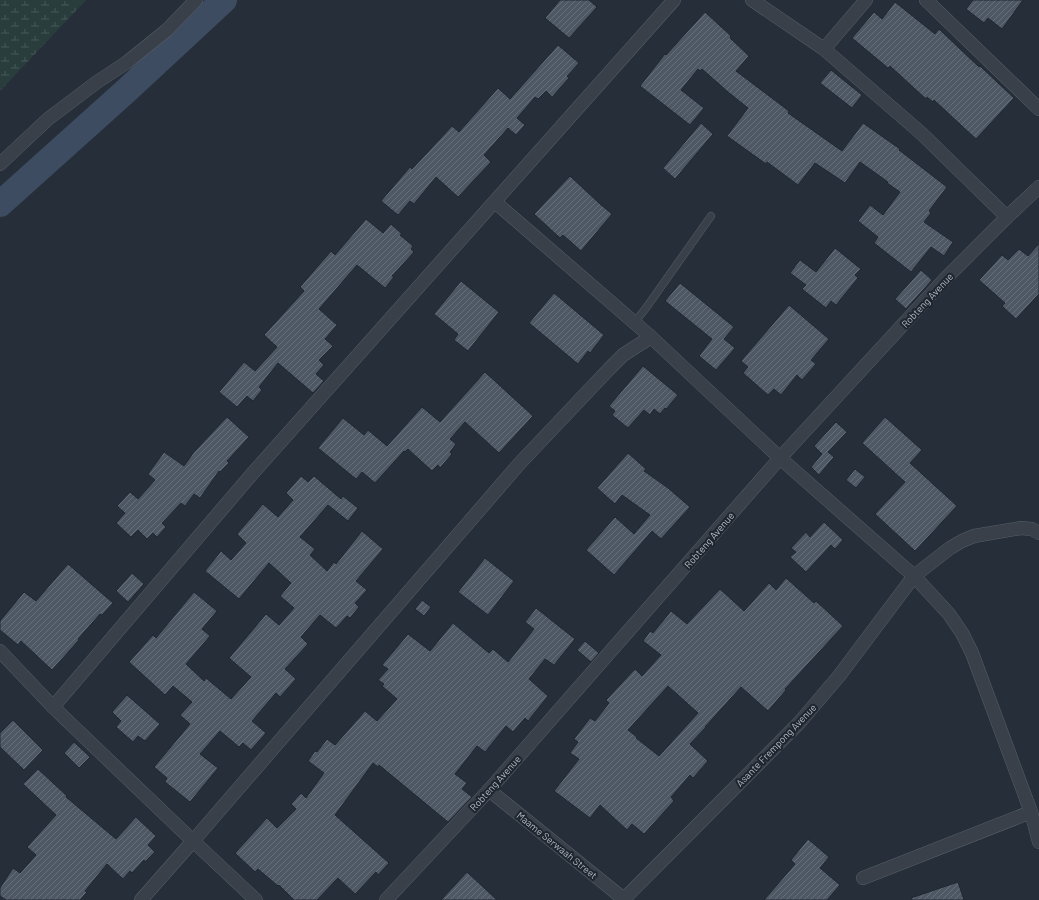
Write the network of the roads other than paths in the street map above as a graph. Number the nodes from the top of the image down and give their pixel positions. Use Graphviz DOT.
graph roads {
  1 [pos="196,0"];
  2 [pos="674,0"];
  3 [pos="752,0"];
  4 [pos="866,0"];
  5 [pos="926,0"];
  6 [pos="824,50"];
  7 [pos="1039,109"];
  8 [pos="0,164"];
  9 [pos="1039,187"];
  10 [pos="495,202"];
  11 [pos="710,216"];
  12 [pos="1007,217"];
  13 [pos="634,323"];
  14 [pos="651,337"];
  15 [pos="780,458"];
  16 [pos="1039,533"];
  17 [pos="914,576"];
  18 [pos="0,652"];
  19 [pos="53,707"];
  20 [pos="489,790"];
  21 [pos="1031,812"];
  22 [pos="194,841"];
  23 [pos="1039,842"];
  24 [pos="863,878"];
  25 [pos="140,900"];
  26 [pos="256,900"];
  27 [pos="386,900"];
  28 [pos="624,900"];
  1 -- 8 [label="street"];
  2 -- 10 [label="street"];
  3 -- 6 [label="street"];
  4 -- 6 [label="street"];
  5 -- 7 [label="street"];
  6 -- 12 [label="street"];
  9 -- 12 [label="street, Robteng Avenue"];
  10 -- 13 [label="street"];
  10 -- 19 [label="street"];
  11 -- 13 [label="lane"];
  12 -- 15 [label="street, Robteng Avenue"];
  13 -- 14 [label="street"];
  14 -- 15 [label="street"];
  14 -- 22 [label="street"];
  15 -- 17 [label="street"];
  15 -- 20 [label="street, Robteng Avenue"];
  16 -- 17 [label="street, Asante Frempong Avenue"];
  17 -- 21 [label="street"];
  17 -- 28 [label="street, Asante Frempong Avenue"];
  18 -- 19 [label="street"];
  19 -- 22 [label="street"];
  20 -- 27 [label="street, Robteng Avenue"];
  20 -- 28 [label="street, Maame Serwaah Street"];
  21 -- 23 [label="street"];
  21 -- 24 [label="street"];
  22 -- 25 [label="street"];
  22 -- 26 [label="street"];
}
